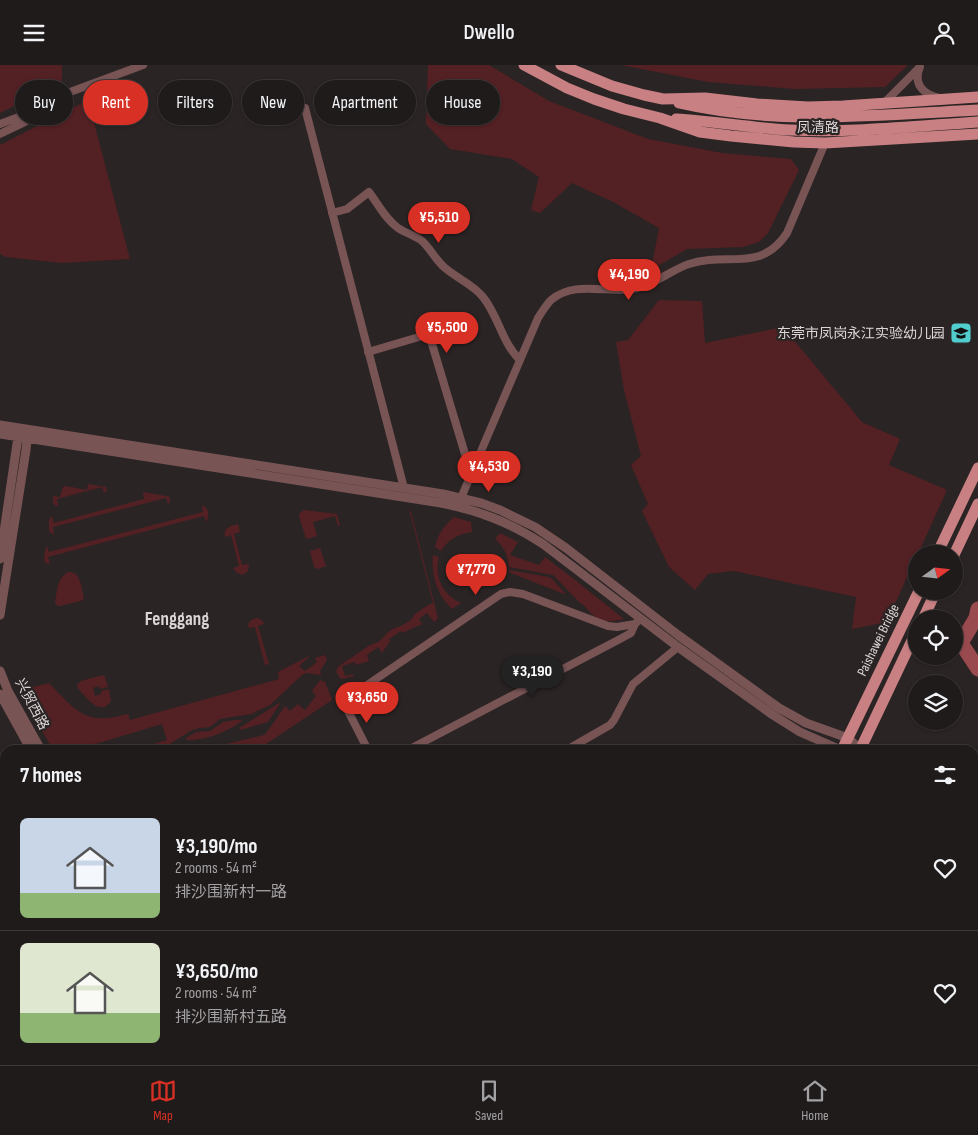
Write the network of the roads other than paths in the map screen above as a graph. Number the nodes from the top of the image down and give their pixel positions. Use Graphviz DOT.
graph roads {
  1 [pos="142,65"];
  2 [pos="524,65"];
  3 [pos="561,65"];
  4 [pos="921,66"];
  5 [pos="73,91"];
  6 [pos="978,97"];
  7 [pos="663,99"];
  8 [pos="943,99"];
  9 [pos="884,103"];
  10 [pos="305,108"];
  11 [pos="978,110"];
  12 [pos="15,118"];
  13 [pos="660,118"];
  14 [pos="978,122"];
  15 [pos="0,124"];
  16 [pos="19,125"];
  17 [pos="0,134"];
  18 [pos="978,134"];
  19 [pos="825,143"];
  20 [pos="332,213"];
  21 [pos="368,352"];
  22 [pos="520,360"];
  23 [pos="0,425"];
  24 [pos="24,429"];
  25 [pos="0,434"];
  26 [pos="22,438"];
  27 [pos="476,464"];
  28 [pos="978,469"];
  29 [pos="404,488"];
  30 [pos="461,498"];
  31 [pos="978,504"];
  32 [pos="941,545"];
  33 [pos="959,545"];
  34 [pos="0,559"];
  35 [pos="914,600"];
  36 [pos="0,615"];
  37 [pos="638,621"];
  38 [pos="678,647"];
  39 [pos="908,648"];
  40 [pos="0,671"];
  41 [pos="0,694"];
  42 [pos="848,744"];
  43 [pos="28,745"];
  44 [pos="38,745"];
  45 [pos="365,745"];
  46 [pos="418,745"];
  47 [pos="574,745"];
  48 [pos="830,745"];
  49 [pos="862,745"];
  1 -- 5 [label="street"];
  2 -- 13 [label="main road, 凤清路"];
  3 -- 7 [label="main road, 凤清路"];
  4 -- 8 [label="street"];
  4 -- 9 [label="street"];
  6 -- 8 [label="main road, 凤清路"];
  7 -- 9 [label="main road, 凤清路"];
  7 -- 11 [label="main road, 凤清路"];
  8 -- 9 [label="main road, 凤清路"];
  10 -- 20 [label="street"];
  12 -- 15 [label="street"];
  13 -- 14 [label="main road, 凤清路"];
  13 -- 19 [label="main road, 凤清路"];
  16 -- 17 [label="street"];
  18 -- 19 [label="main road, 凤清路"];
  19 -- 22 [label="street"];
  20 -- 21 [label="street"];
  20 -- 22 [label="street"];
  21 -- 27 [label="street"];
  21 -- 29 [label="street"];
  22 -- 27 [label="street"];
  23 -- 24 [label="street"];
  24 -- 26 [label="street"];
  24 -- 29 [label="street"];
  25 -- 26 [label="street"];
  26 -- 34 [label="street"];
  26 -- 36 [label="street"];
  26 -- 37 [label="street"];
  27 -- 30 [label="street"];
  28 -- 32 [label="main road"];
  29 -- 30 [label="street"];
  30 -- 42 [label="street"];
  31 -- 33 [label="main road"];
  35 -- 42 [label="main road, Paishawei Bridge"];
  37 -- 38 [label="street"];
  37 -- 45 [label="street"];
  37 -- 46 [label="street"];
  38 -- 47 [label="street"];
  38 -- 48 [label="street"];
  39 -- 49 [label="main road"];
  40 -- 44 [label="street, 兴贸西路"];
  41 -- 43 [label="street, 兴贸西路"];
}
